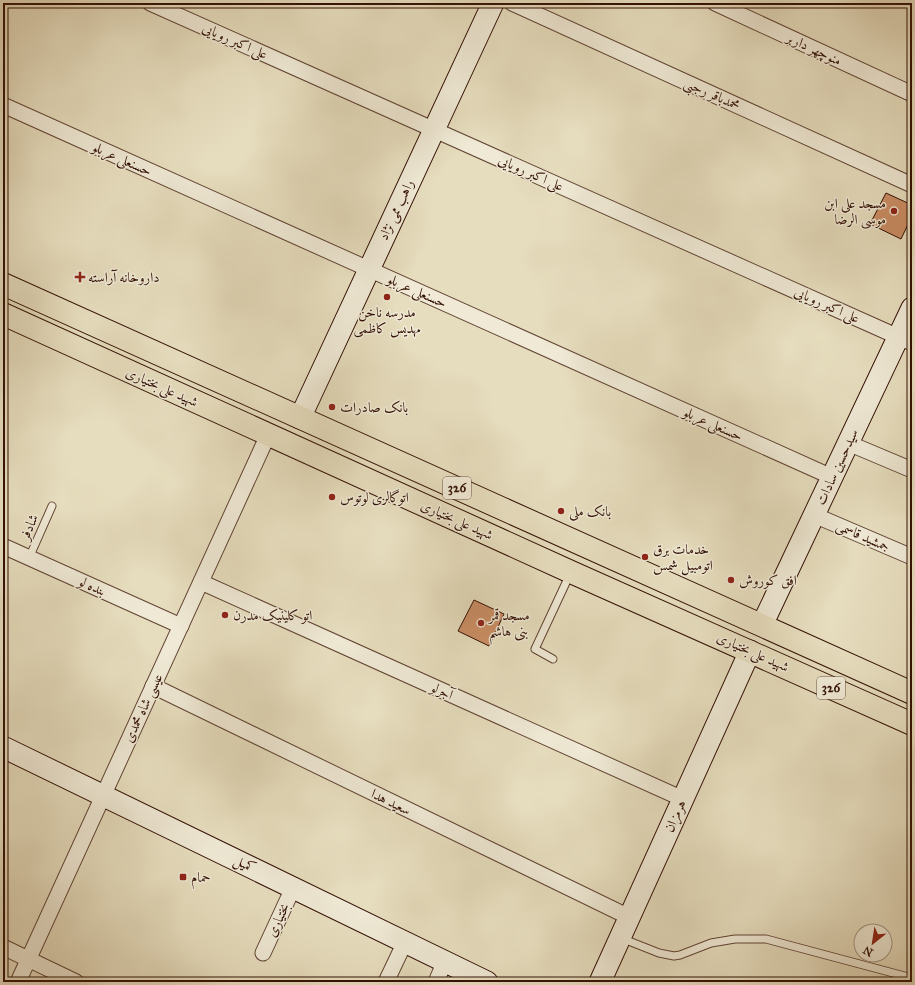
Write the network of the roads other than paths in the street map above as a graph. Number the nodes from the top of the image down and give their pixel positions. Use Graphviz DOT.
graph roads {
  1 [pos="150,3"];
  2 [pos="493,3"];
  3 [pos="512,3"];
  4 [pos="715,3"];
  5 [pos="912,94"];
  6 [pos="3,105"];
  7 [pos="434,130"];
  8 [pos="912,185"];
  9 [pos="369,269"];
  10 [pos="3,284"];
  11 [pos="912,308"];
  12 [pos="3,314"];
  13 [pos="905,340"];
  14 [pos="300,418"];
  15 [pos="278,439"];
  16 [pos="848,443"];
  17 [pos="912,470"];
  18 [pos="832,477"];
  19 [pos="52,506"];
  20 [pos="814,514"];
  21 [pos="3,546"];
  22 [pos="912,557"];
  23 [pos="29,558"];
  24 [pos="571,572"];
  25 [pos="201,582"];
  26 [pos="762,625"];
  27 [pos="181,626"];
  28 [pos="750,651"];
  29 [pos="835,658"];
  30 [pos="553,659"];
  31 [pos="822,684"];
  32 [pos="153,686"];
  33 [pos="912,693"];
  34 [pos="912,724"];
  35 [pos="3,747"];
  36 [pos="104,795"];
  37 [pos="683,799"];
  38 [pos="293,888"];
  39 [pos="629,917"];
  40 [pos="620,937"];
  41 [pos="405,942"];
  42 [pos="3,947"];
  43 [pos="264,953"];
  44 [pos="29,959"];
  45 [pos="445,961"];
  46 [pos="912,978"];
  47 [pos="18,982"];
  48 [pos="76,982"];
  49 [pos="386,982"];
  50 [pos="436,982"];
  51 [pos="487,982"];
  52 [pos="600,982"];
  1 -- 7 [label="street, علی اکبر رویایی"];
  2 -- 7 [label="main road, راهب ممی نژاد"];
  3 -- 8 [label="street, محمدباقر رجبی"];
  4 -- 5 [label="street, منوچهر داربر"];
  6 -- 9 [label="street, حسنعلی عربلو"];
  7 -- 9 [label="main road, راهب ممی نژاد"];
  7 -- 13 [label="street, علی اکبر رویایی"];
  9 -- 14 [label="main road, راهب ممی نژاد"];
  9 -- 18 [label="street, حسنعلی عربلو"];
  10 -- 14 [label="main road, شهید علی بختیاری / 326"];
  11 -- 13 [label="main road, سیدحسین سادات"];
  12 -- 15 [label="main road, شهید علی بختیاری / 326"];
  13 -- 16 [label="main road, سیدحسین سادات"];
  14 -- 15 [label="main road"];
  14 -- 26 [label="main road, شهید علی بختیاری / 326"];
  15 -- 24 [label="main road, شهید علی بختیاری / 326"];
  15 -- 25 [label="street, عیسی شاه محمدی"];
  16 -- 17 [label="street"];
  16 -- 18 [label="main road, سیدحسین سادات"];
  18 -- 20 [label="main road, سیدحسین سادات"];
  19 -- 23 [label="lane, شادفر"];
  20 -- 22 [label="street, جمشید قاسمی"];
  20 -- 26 [label="main road, سیدحسین سادات"];
  21 -- 23 [label="street, بنده لو"];
  23 -- 27 [label="street, بنده لو"];
  24 -- 28 [label="main road, شهید علی بختیاری / 326"];
  24 -- 30 [label="lane"];
  25 -- 27 [label="street, عیسی شاه محمدی"];
  25 -- 37 [label="street, آجرلو"];
  26 -- 28 [label="main road"];
  26 -- 29 [label="main road, شهید علی بختیاری / 326"];
  27 -- 32 [label="street, عیسی شاه محمدی"];
  28 -- 31 [label="main road, شهید علی بختیاری / 326"];
  28 -- 37 [label="main road, هرمزان"];
  29 -- 31 [label="main road"];
  29 -- 33 [label="main road, شهید علی بختیاری / 326"];
  31 -- 34 [label="main road, شهید علی بختیاری / 326"];
  32 -- 36 [label="street, عیسی شاه محمدی"];
  32 -- 39 [label="street, سعید هدا"];
  35 -- 36 [label="main road, کمیل"];
  36 -- 38 [label="main road, کمیل"];
  36 -- 44 [label="street, عیسی شاه محمدی"];
  37 -- 39 [label="main road, هرمزان"];
  38 -- 41 [label="main road, کمیل"];
  38 -- 43 [label="street, بختیاری"];
  39 -- 40 [label="main road, هرمزان"];
  40 -- 46 [label="lane"];
  40 -- 52 [label="main road, هرمزان"];
  41 -- 45 [label="main road, کمیل"];
  41 -- 49 [label="street"];
  42 -- 44 [label="street"];
  44 -- 47 [label="street, عیسی شاه محمدی"];
  44 -- 48 [label="street"];
  45 -- 50 [label="street"];
  45 -- 51 [label="main road, کمیل"];
}
